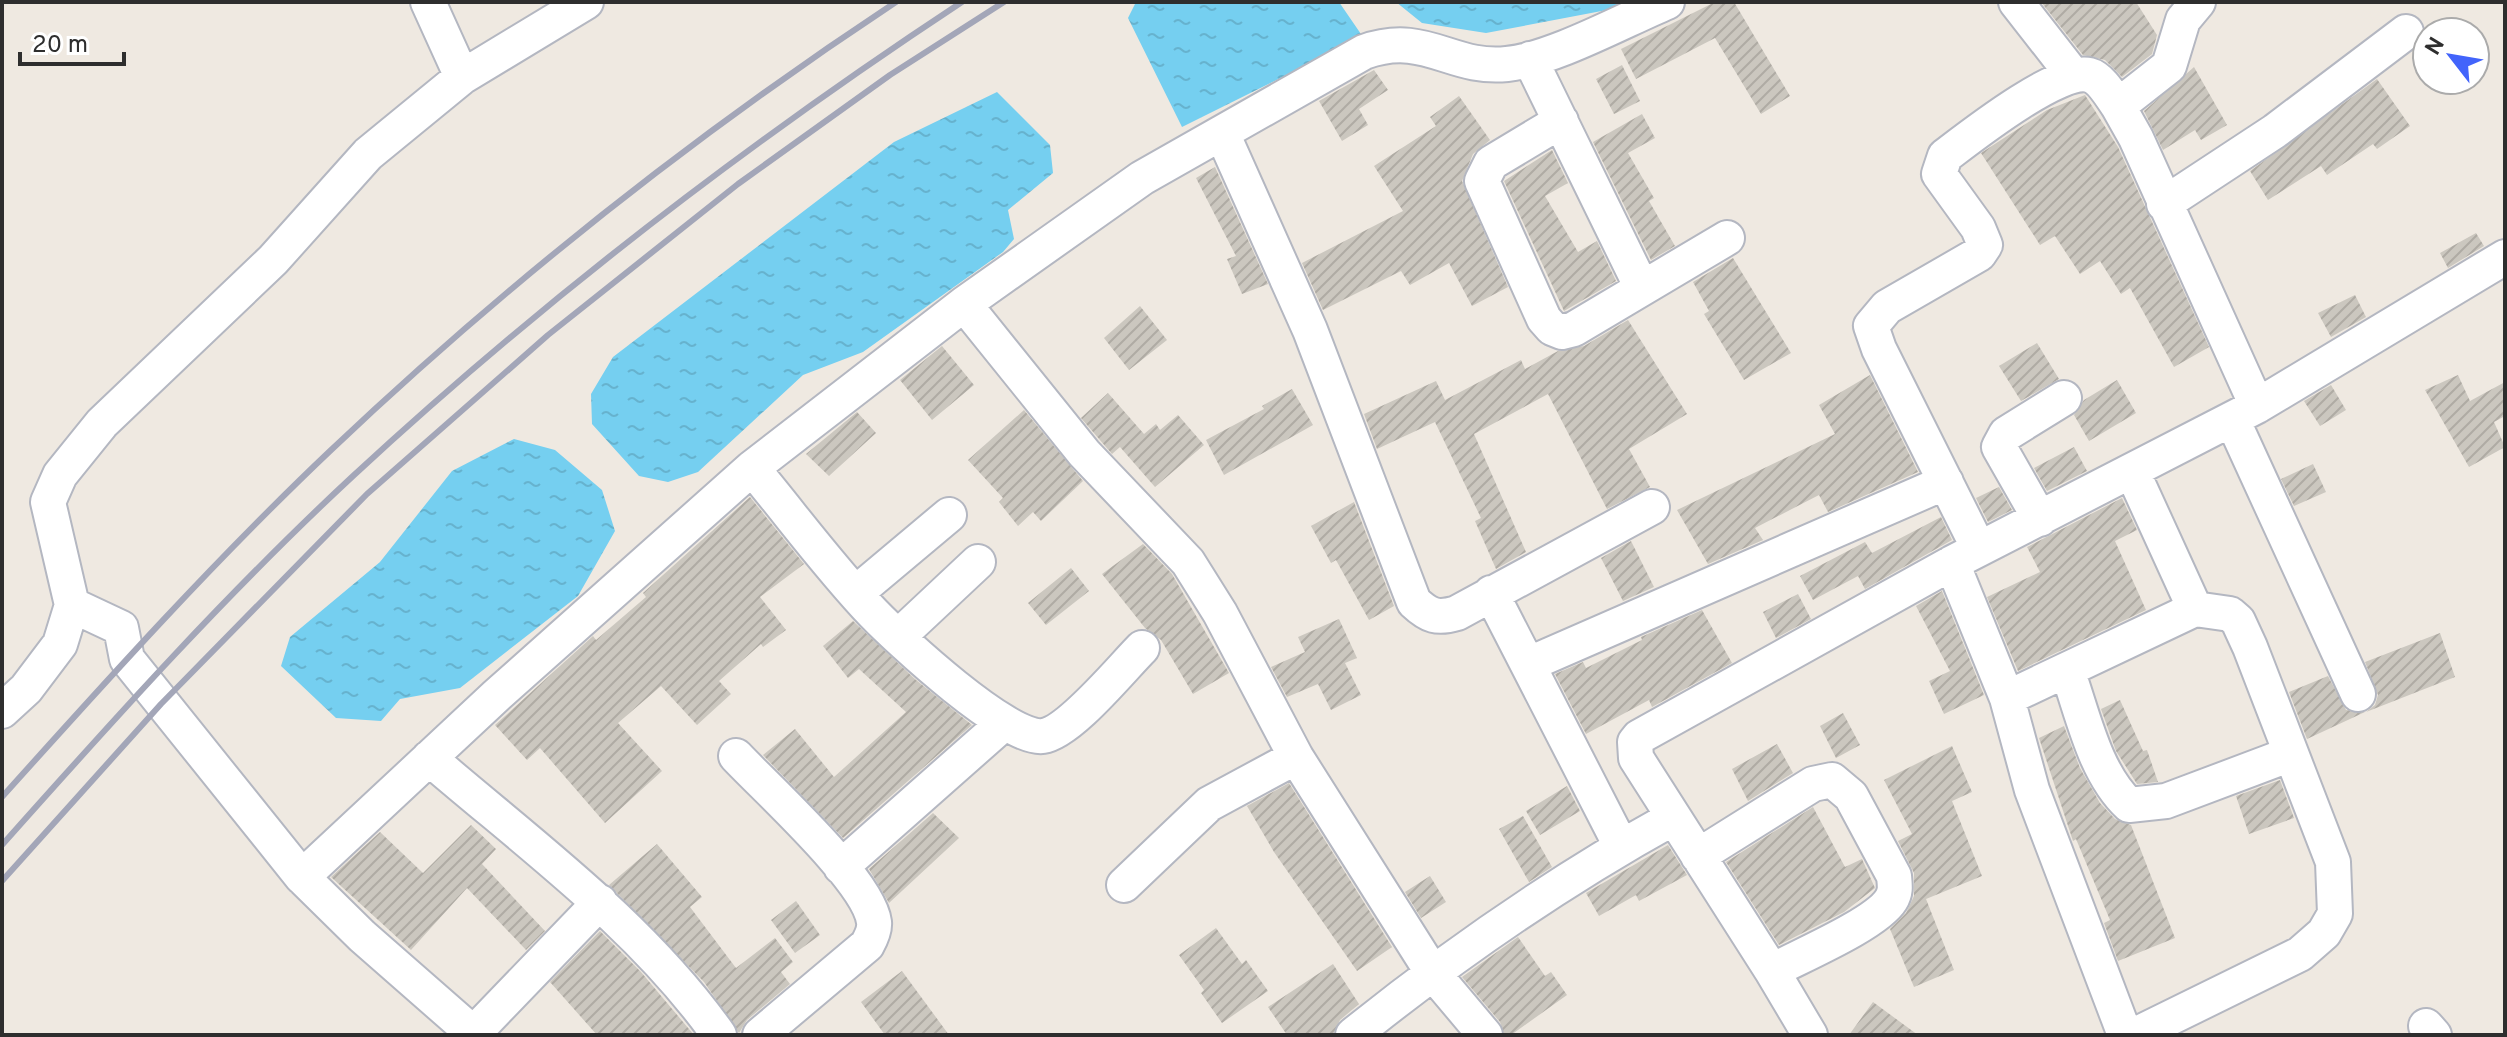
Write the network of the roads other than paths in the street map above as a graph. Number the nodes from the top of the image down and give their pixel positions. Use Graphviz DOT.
graph roads {
  1 [pos="428,2"];
  2 [pos="586,2"];
  3 [pos="1667,2"];
  4 [pos="2016,2"];
  5 [pos="2198,2"];
  6 [pos="2406,32"];
  7 [pos="1530,59"];
  8 [pos="2073,75"];
  9 [pos="462,77"];
  10 [pos="2118,106"];
  11 [pos="1561,121"];
  12 [pos="1222,133"];
  13 [pos="2164,204"];
  14 [pos="1727,238"];
  15 [pos="2505,257"];
  16 [pos="1641,286"];
  17 [pos="964,304"];
  18 [pos="2064,398"];
  19 [pos="2245,413"];
  20 [pos="752,468"];
  21 [pos="2132,471"];
  22 [pos="1946,482"];
  23 [pos="1652,507"];
  24 [pos="949,515"];
  25 [pos="2040,519"];
  26 [pos="1966,556"];
  27 [pos="978,562"];
  28 [pos="856,593"];
  29 [pos="1491,593"];
  30 [pos="72,605"];
  31 [pos="2195,609"];
  32 [pos="898,637"];
  33 [pos="1142,648"];
  34 [pos="1529,664"];
  35 [pos="2067,670"];
  36 [pos="2358,694"];
  37 [pos="2007,698"];
  38 [pos="2,711"];
  39 [pos="1004,723"];
  40 [pos="2291,754"];
  41 [pos="736,756"];
  42 [pos="1296,757"];
  43 [pos="429,758"];
  44 [pos="1673,818"];
  45 [pos="1621,846"];
  46 [pos="1698,856"];
  47 [pos="841,867"];
  48 [pos="302,877"];
  49 [pos="1124,885"];
  50 [pos="600,902"];
  51 [pos="1772,971"];
  52 [pos="1432,972"];
  53 [pos="474,1035"];
  54 [pos="719,1035"];
  55 [pos="760,1035"];
  56 [pos="1353,1035"];
  57 [pos="1485,1035"];
  58 [pos="1810,1035"];
  59 [pos="2125,1035"];
  60 [pos="2135,1035"];
  1 -- 9 [label="street"];
  2 -- 9 [label="street"];
  3 -- 7 [label="street"];
  4 -- 8 [label="street"];
  5 -- 10 [label="street"];
  6 -- 13 [label="street"];
  7 -- 11 [label="street"];
  7 -- 12 [label="street"];
  8 -- 10 [label="street"];
  8 -- 22 [label="street"];
  9 -- 30 [label="street"];
  10 -- 13 [label="street"];
  11 -- 16 [label="street"];
  11 -- 16 [label="street"];
  12 -- 17 [label="street"];
  12 -- 29 [label="street"];
  13 -- 19 [label="street"];
  14 -- 16 [label="street"];
  15 -- 19 [label="street"];
  17 -- 20 [label="street"];
  17 -- 42 [label="street"];
  18 -- 25 [label="street"];
  19 -- 21 [label="street"];
  19 -- 36 [label="street"];
  20 -- 28 [label="street"];
  20 -- 43 [label="street"];
  21 -- 25 [label="street"];
  21 -- 31 [label="street"];
  22 -- 26 [label="street"];
  22 -- 34 [label="street"];
  23 -- 29 [label="street"];
  24 -- 28 [label="street"];
  25 -- 26 [label="street"];
  26 -- 37 [label="street"];
  26 -- 44 [label="street"];
  27 -- 32 [label="street"];
  28 -- 32 [label="street"];
  29 -- 34 [label="street"];
  30 -- 38 [label="street"];
  30 -- 48 [label="street"];
  31 -- 35 [label="street"];
  31 -- 40 [label="street"];
  32 -- 39 [label="street"];
  33 -- 39 [label="street"];
  34 -- 45 [label="street"];
  35 -- 37 [label="street"];
  35 -- 40 [label="street"];
  37 -- 59 [label="street"];
  39 -- 47 [label="street"];
  40 -- 60 [label="street"];
  41 -- 47 [label="street"];
  42 -- 49 [label="street"];
  42 -- 52 [label="street"];
  43 -- 48 [label="street"];
  43 -- 50 [label="street"];
  44 -- 45 [label="street"];
  44 -- 46 [label="street"];
  45 -- 52 [label="street"];
  46 -- 51 [label="street"];
  46 -- 51 [label="street"];
  47 -- 55 [label="street"];
  48 -- 53 [label="street"];
  50 -- 53 [label="street"];
  50 -- 54 [label="street"];
  51 -- 58 [label="street"];
  52 -- 56 [label="street"];
  52 -- 57 [label="street"];
}
